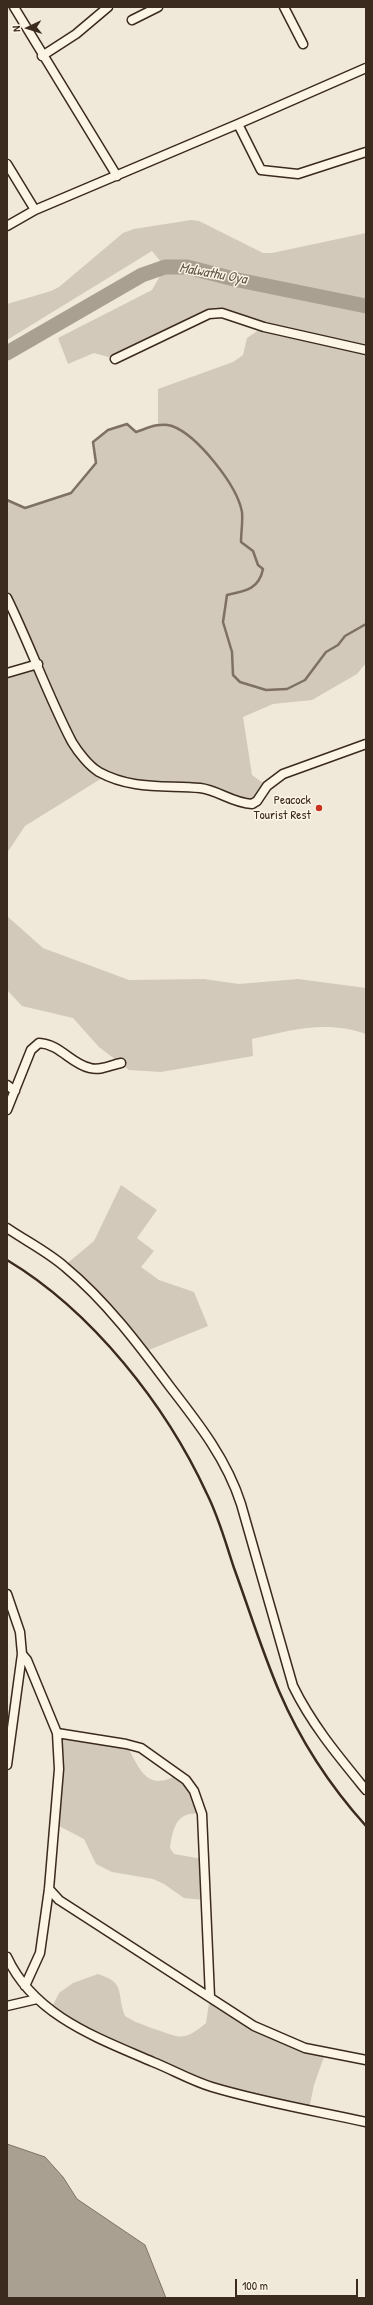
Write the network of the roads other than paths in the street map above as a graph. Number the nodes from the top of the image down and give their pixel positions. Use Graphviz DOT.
graph roads {
  1 [pos="14,7"];
  2 [pos="108,7"];
  3 [pos="158,7"];
  4 [pos="284,7"];
  5 [pos="132,20"];
  6 [pos="303,44"];
  7 [pos="42,56"];
  8 [pos="366,68"];
  9 [pos="238,124"];
  10 [pos="366,152"];
  11 [pos="7,164"];
  12 [pos="117,176"];
  13 [pos="35,210"];
  14 [pos="7,226"];
  15 [pos="366,350"];
  16 [pos="115,359"];
  17 [pos="7,598"];
  18 [pos="38,664"];
  19 [pos="7,673"];
  20 [pos="366,744"];
  21 [pos="120,1063"];
  22 [pos="7,1085"];
  23 [pos="15,1091"];
  24 [pos="7,1110"];
  25 [pos="7,1228"];
  26 [pos="7,1594"];
  27 [pos="24,1657"];
  28 [pos="57,1733"];
  29 [pos="7,1765"];
  30 [pos="366,1790"];
  31 [pos="49,1889"];
  32 [pos="7,1957"];
  33 [pos="25,1986"];
  34 [pos="210,1997"];
  35 [pos="37,1999"];
  36 [pos="7,2006"];
  37 [pos="366,2060"];
  38 [pos="366,2122"];
  1 -- 7 [label="street"];
  2 -- 7 [label="street"];
  3 -- 5 [label="street"];
  4 -- 6 [label="street"];
  7 -- 12 [label="street"];
  8 -- 9 [label="street"];
  9 -- 10 [label="street"];
  9 -- 12 [label="street"];
  11 -- 13 [label="street"];
  12 -- 13 [label="street"];
  13 -- 14 [label="street"];
  15 -- 16 [label="street"];
  17 -- 18 [label="street"];
  18 -- 19 [label="street"];
  18 -- 20 [label="street"];
  21 -- 23 [label="street"];
  22 -- 23 [label="street"];
  23 -- 24 [label="street"];
  25 -- 30 [label="street"];
  26 -- 27 [label="street"];
  27 -- 28 [label="street"];
  27 -- 29 [label="street"];
  28 -- 31 [label="street"];
  28 -- 34 [label="street"];
  31 -- 33 [label="street"];
  31 -- 34 [label="street"];
  32 -- 33 [label="street"];
  33 -- 35 [label="street"];
  34 -- 37 [label="street"];
  35 -- 36 [label="street"];
  35 -- 38 [label="street"];
}
